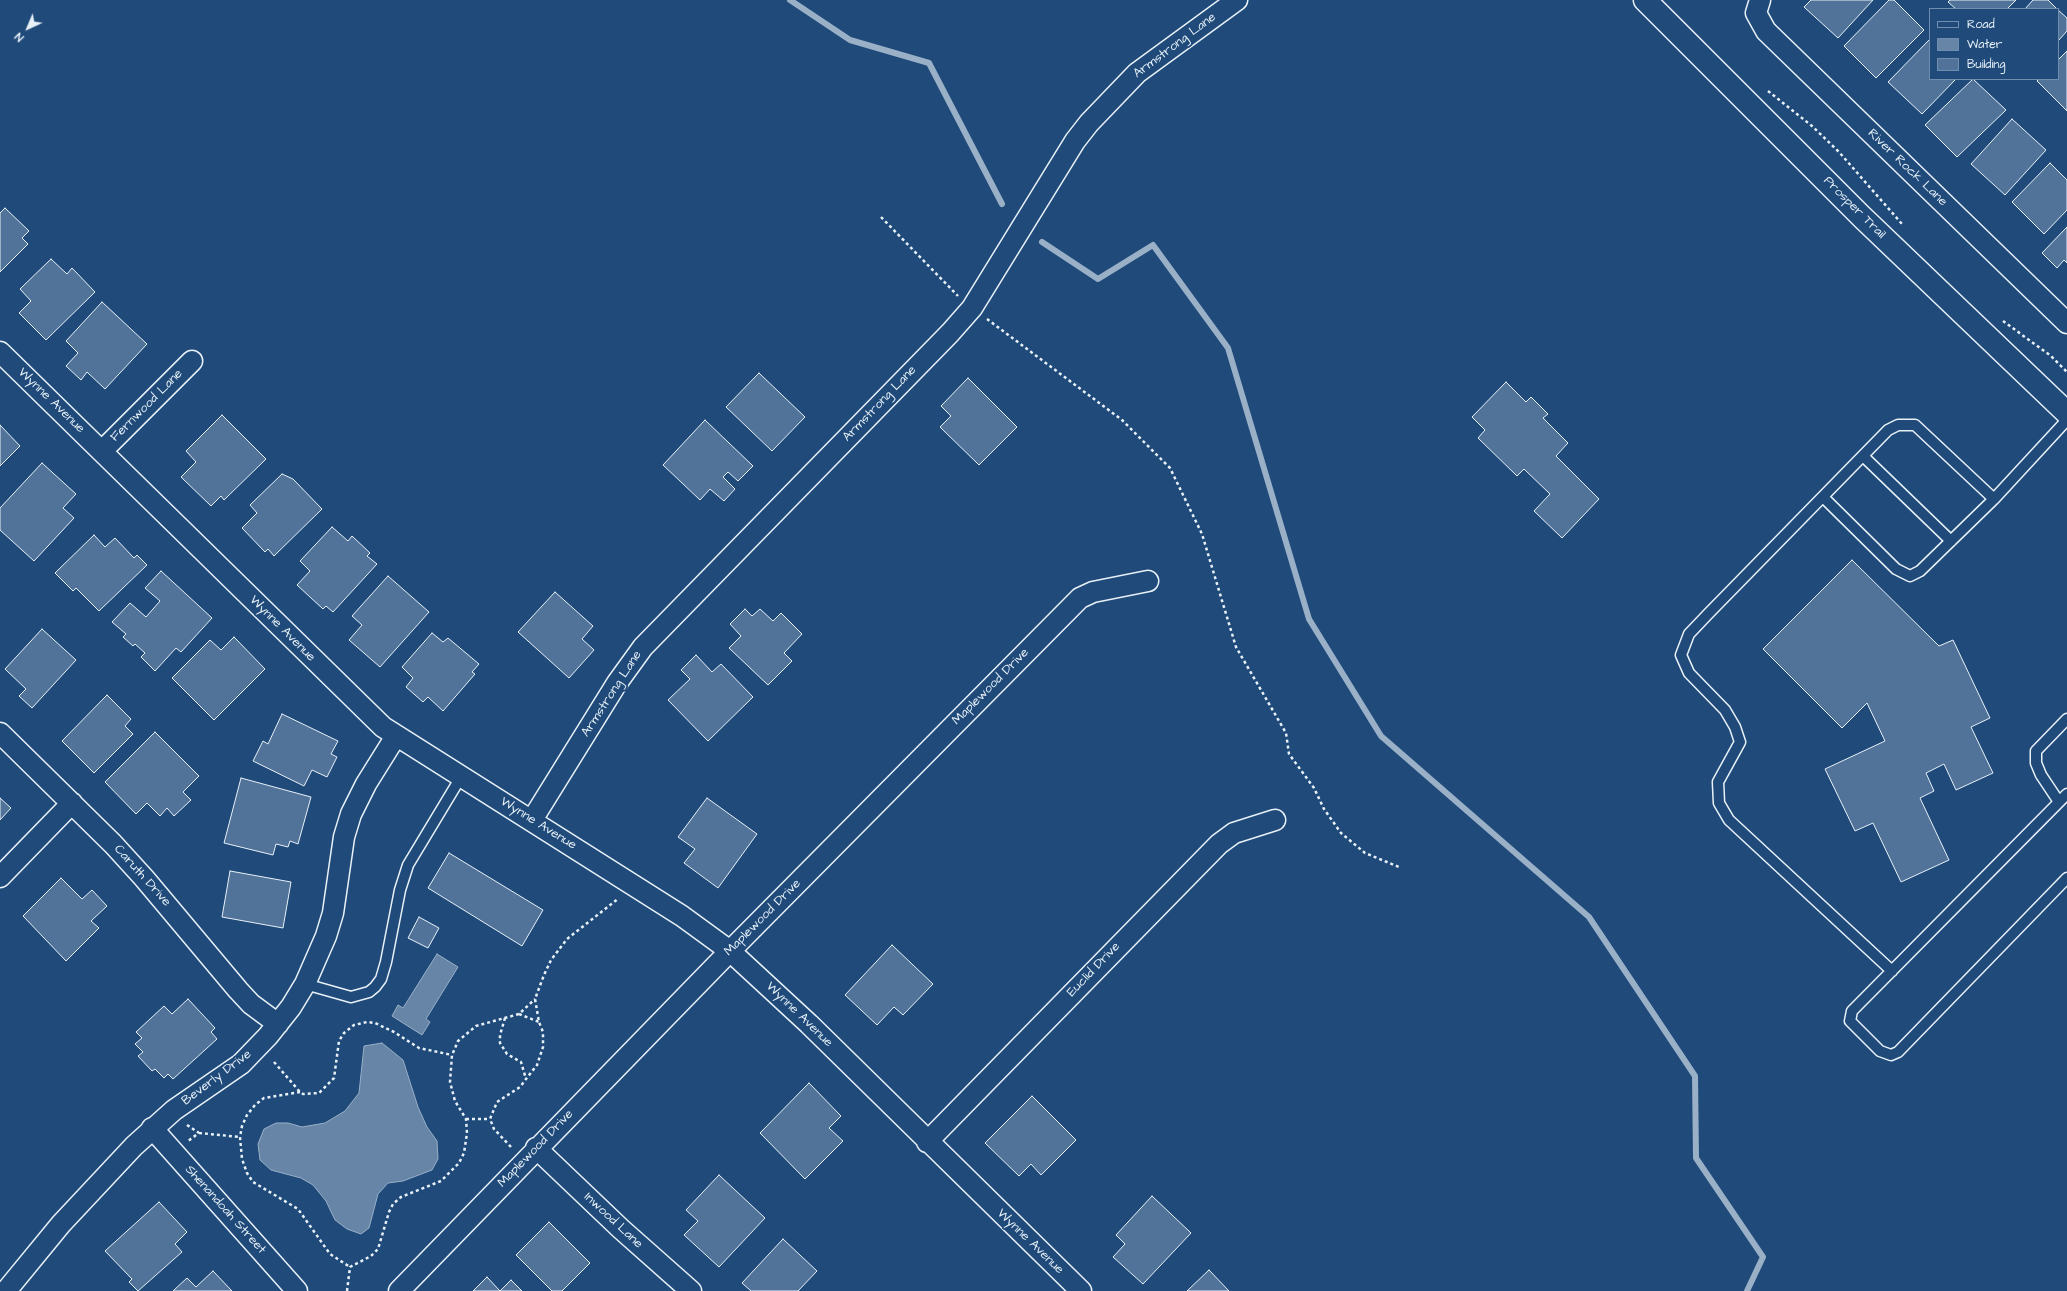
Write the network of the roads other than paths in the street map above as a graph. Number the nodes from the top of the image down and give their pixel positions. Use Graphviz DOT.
graph roads {
  1 [pos="1237,0"];
  2 [pos="1644,0"];
  3 [pos="1758,4"];
  4 [pos="2067,323"];
  5 [pos="0,352"];
  6 [pos="192,361"];
  7 [pos="2067,413"];
  8 [pos="2067,420"];
  9 [pos="102,451"];
  10 [pos="1863,456"];
  11 [pos="1823,497"];
  12 [pos="1994,499"];
  13 [pos="1951,541"];
  14 [pos="1148,581"];
  15 [pos="2067,719"];
  16 [pos="0,733"];
  17 [pos="396,736"];
  18 [pos="461,777"];
  19 [pos="2067,794"];
  20 [pos="2059,802"];
  21 [pos="72,803"];
  22 [pos="532,820"];
  23 [pos="1275,820"];
  24 [pos="0,877"];
  25 [pos="2067,878"];
  26 [pos="730,951"];
  27 [pos="1892,971"];
  28 [pos="305,984"];
  29 [pos="278,1024"];
  30 [pos="152,1128"];
  31 [pos="927,1142"];
  32 [pos="536,1148"];
  33 [pos="6,1291"];
  34 [pos="298,1291"];
  35 [pos="399,1291"];
  36 [pos="691,1291"];
  37 [pos="1081,1291"];
  1 -- 22 [label="street, Armstrong Lane"];
  2 -- 7 [label="street, Prosper Trail"];
  3 -- 4 [label="street, River Rock Lane"];
  5 -- 9 [label="street, Wynne Avenue"];
  6 -- 9 [label="street, Fernwood Lane"];
  8 -- 12 [label="lane"];
  9 -- 17 [label="street, Wynne Avenue"];
  10 -- 11 [label="lane"];
  10 -- 12 [label="lane"];
  10 -- 13 [label="lane"];
  11 -- 13 [label="lane"];
  11 -- 27 [label="lane"];
  12 -- 13 [label="lane"];
  14 -- 26 [label="street, Maplewood Drive"];
  15 -- 20 [label="lane"];
  16 -- 21 [label="street, Caruth Drive"];
  17 -- 18 [label="street, Wynne Avenue"];
  17 -- 28 [label="street, Beverly Drive"];
  18 -- 22 [label="street, Wynne Avenue"];
  18 -- 28 [label="lane"];
  19 -- 20 [label="lane"];
  20 -- 27 [label="lane"];
  21 -- 24 [label="street"];
  21 -- 29 [label="street, Caruth Drive"];
  22 -- 26 [label="street, Wynne Avenue"];
  23 -- 31 [label="street, Euclid Drive"];
  25 -- 27 [label="lane"];
  26 -- 31 [label="street, Wynne Avenue"];
  26 -- 32 [label="street, Maplewood Drive"];
  28 -- 29 [label="street, Beverly Drive"];
  29 -- 30 [label="street, Beverly Drive"];
  30 -- 33 [label="street, Beverly Drive"];
  30 -- 34 [label="street, Shenandoah Street"];
  31 -- 37 [label="street, Wynne Avenue"];
  32 -- 35 [label="street, Maplewood Drive"];
  32 -- 36 [label="street, Inwood Lane"];
}
